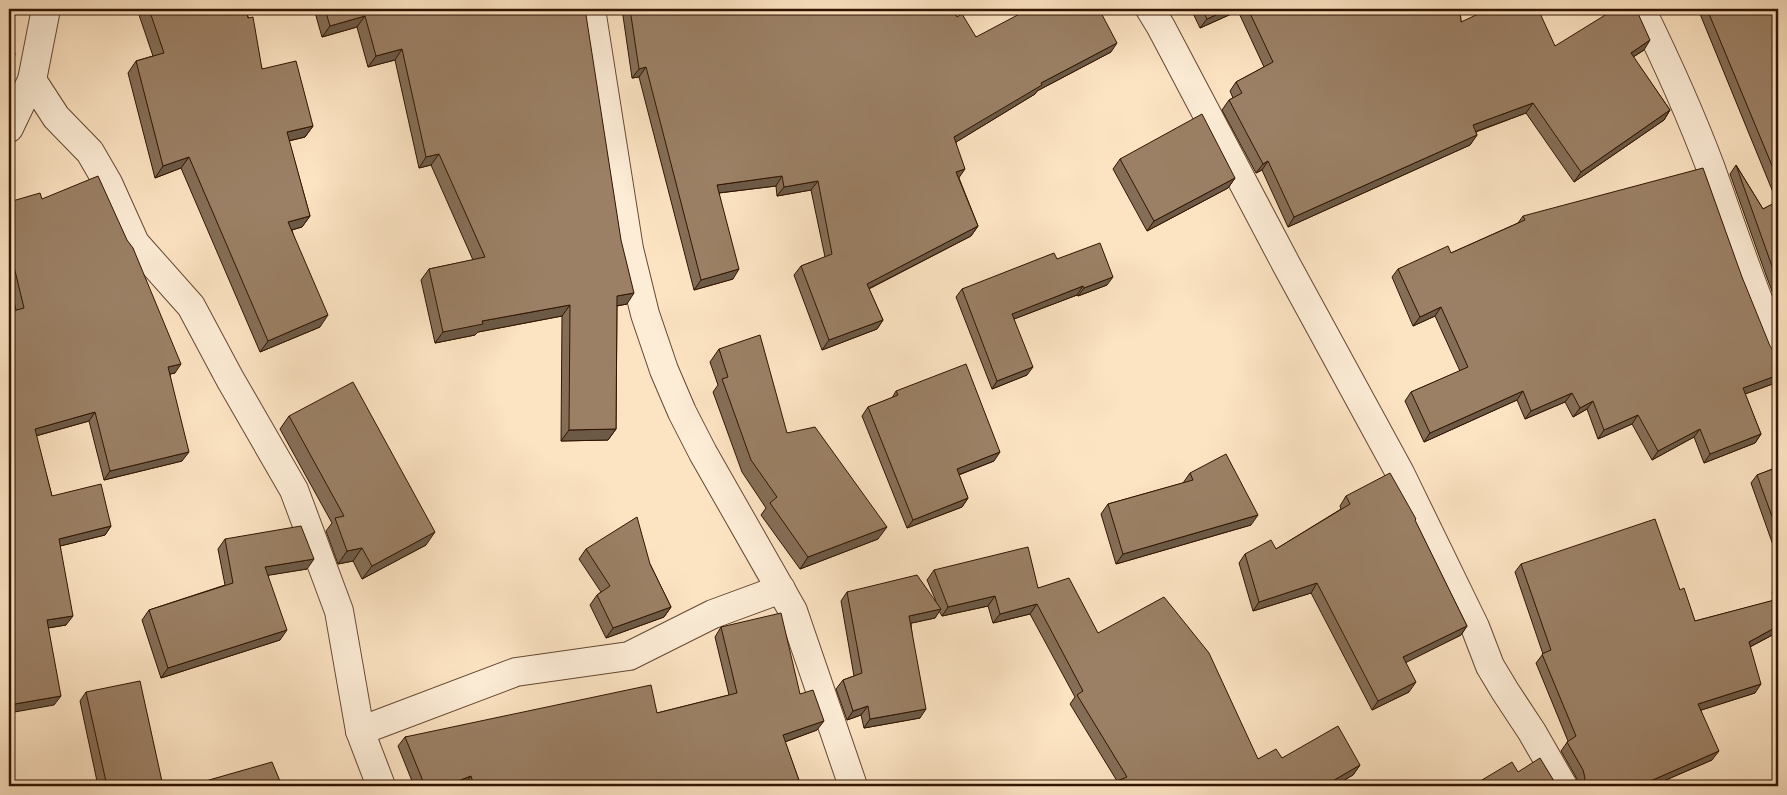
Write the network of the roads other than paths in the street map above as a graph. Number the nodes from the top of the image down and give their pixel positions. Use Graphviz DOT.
graph roads {
  1 [pos="46,9"];
  2 [pos="591,9"];
  3 [pos="1150,9"];
  4 [pos="1641,9"];
  5 [pos="32,80"];
  6 [pos="9,128"];
  7 [pos="1778,349"];
  8 [pos="781,589"];
  9 [pos="360,731"];
  10 [pos="381,786"];
  11 [pos="853,786"];
  12 [pos="1563,786"];
  1 -- 5 [label="street"];
  2 -- 8 [label="street"];
  3 -- 12 [label="street"];
  4 -- 7 [label="street"];
  5 -- 6 [label="street"];
  5 -- 9 [label="street"];
  8 -- 9 [label="street"];
  8 -- 11 [label="street"];
  9 -- 10 [label="street"];
}
